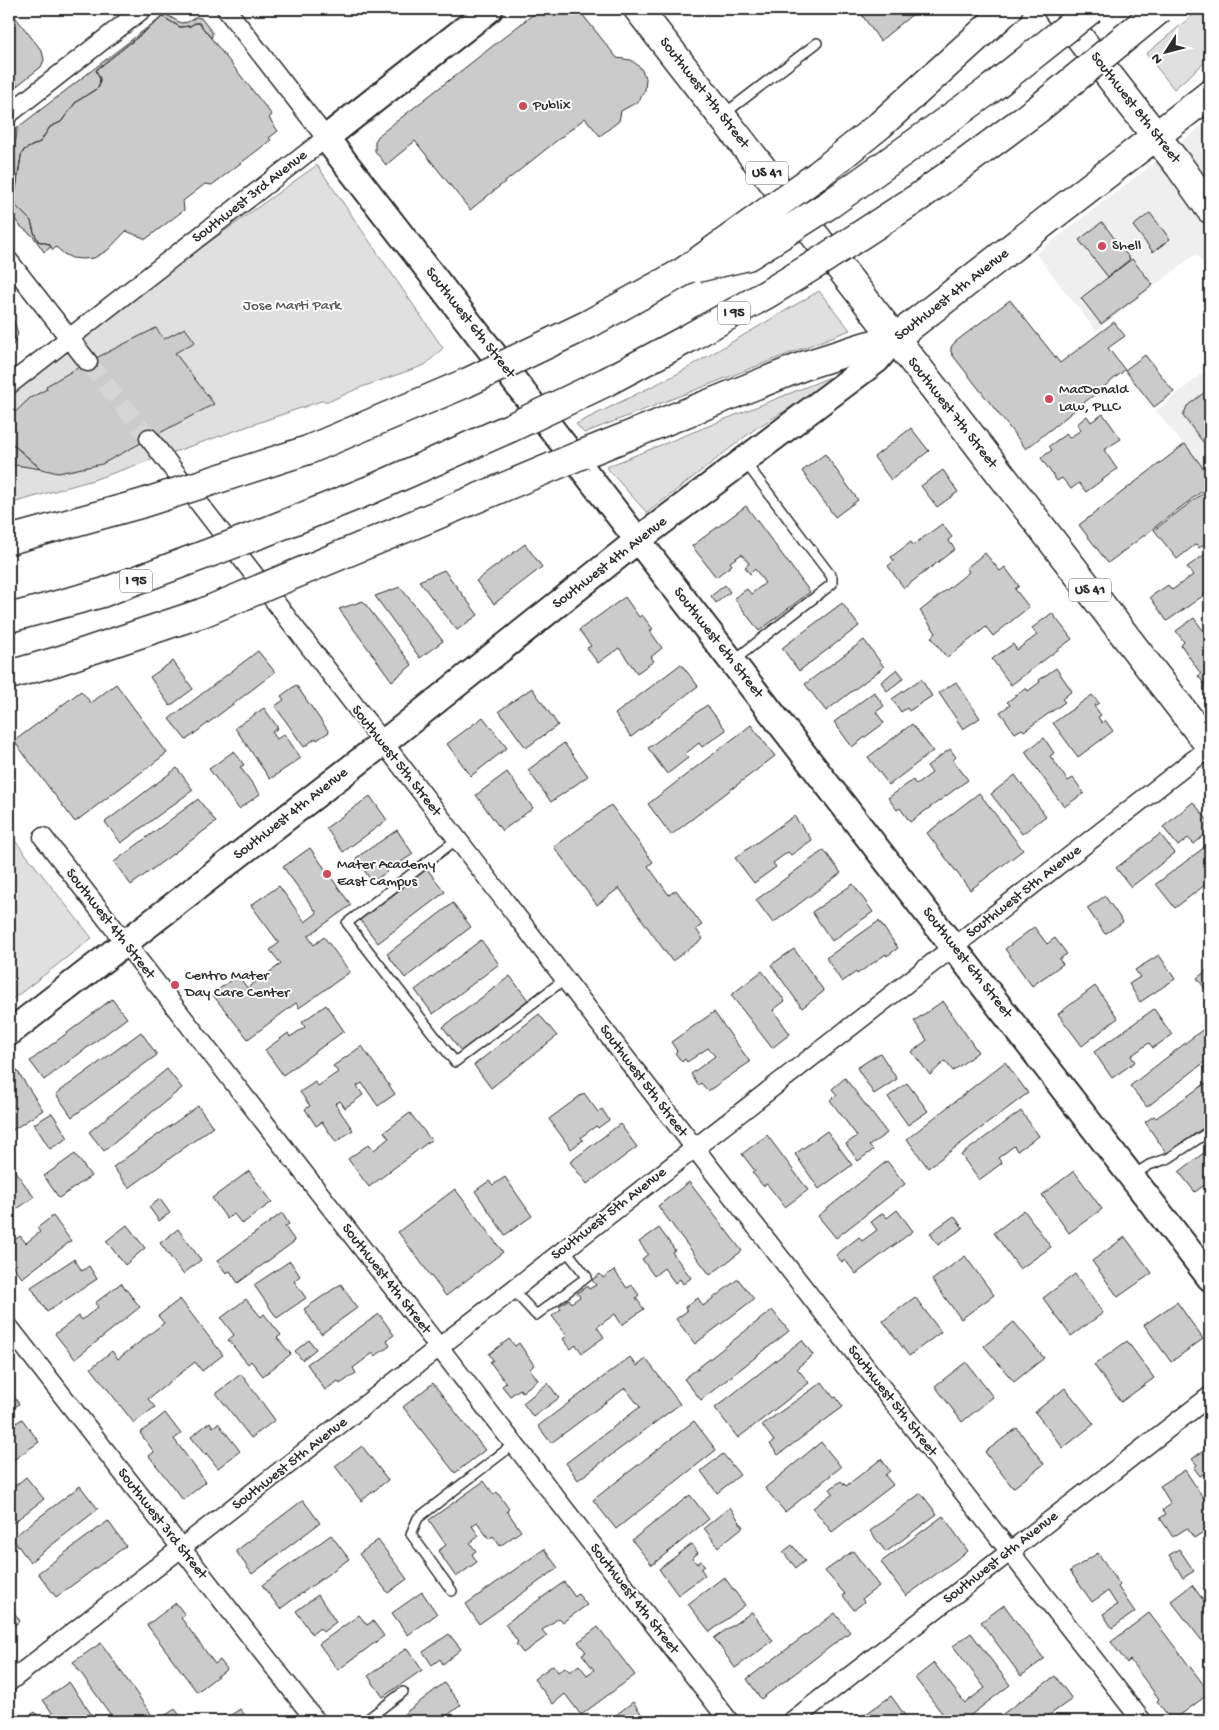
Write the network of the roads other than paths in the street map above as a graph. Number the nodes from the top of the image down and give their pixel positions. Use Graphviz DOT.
graph roads {
  1 [pos="143,9"];
  2 [pos="226,9"];
  3 [pos="490,9"];
  4 [pos="638,9"];
  5 [pos="1008,9"];
  6 [pos="1057,9"];
  7 [pos="1091,9"];
  8 [pos="1160,9"];
  9 [pos="817,43"];
  10 [pos="1210,94"];
  11 [pos="9,114"];
  12 [pos="722,116"];
  13 [pos="1156,136"];
  14 [pos="326,138"];
  15 [pos="1210,209"];
  16 [pos="9,261"];
  17 [pos="683,272"];
  18 [pos="69,336"];
  19 [pos="894,339"];
  20 [pos="88,362"];
  21 [pos="9,385"];
  22 [pos="148,438"];
  23 [pos="744,460"];
  24 [pos="9,540"];
  25 [pos="638,540"];
  26 [pos="9,618"];
  27 [pos="732,661"];
  28 [pos="9,675"];
  29 [pos="382,744"];
  30 [pos="1210,747"];
  31 [pos="43,837"];
  32 [pos="456,840"];
  33 [pos="124,943"];
  34 [pos="954,946"];
  35 [pos="565,979"];
  36 [pos="9,1033"];
  37 [pos="1210,1130"];
  38 [pos="694,1148"];
  39 [pos="1132,1176"];
  40 [pos="565,1249"];
  41 [pos="1210,1278"];
  42 [pos="513,1290"];
  43 [pos="9,1327"];
  44 [pos="439,1348"];
  45 [pos="1210,1396"];
  46 [pos="514,1444"];
  47 [pos="181,1549"];
  48 [pos="1010,1551"];
  49 [pos="452,1591"];
  50 [pos="9,1682"];
  51 [pos="403,1692"];
  52 [pos="316,1721"];
  53 [pos="365,1721"];
  54 [pos="729,1721"];
  55 [pos="792,1721"];
  56 [pos="1142,1721"];
  1 -- 11 [label="street"];
  2 -- 14 [label="street, Southwest 6th Street"];
  3 -- 14 [label="street, Southwest 3rd Avenue"];
  4 -- 12 [label="main road, Southwest 7th Street / US 41"];
  5 -- 17 [label="main road, bridge"];
  6 -- 13 [label="main road, Southwest 8th Street"];
  7 -- 17 [label="main road, bridge"];
  8 -- 26 [label="main road, I 95, bridge"];
  9 -- 12 [label="lane"];
  10 -- 13 [label="main road, Southwest 4th Avenue"];
  12 -- 19 [label="main road, Southwest 7th Street / US 41"];
  13 -- 15 [label="main road, Southwest 8th Street"];
  13 -- 19 [label="main road, Southwest 4th Avenue"];
  14 -- 18 [label="street, Southwest 3rd Avenue"];
  14 -- 25 [label="street, Southwest 6th Street"];
  16 -- 18 [label="street"];
  17 -- 24 [label="main road, bridge"];
  18 -- 20 [label="street"];
  18 -- 21 [label="street, Southwest 3rd Avenue"];
  19 -- 23 [label="street, Southwest 4th Avenue"];
  19 -- 28 [label="main road, bridge"];
  19 -- 30 [label="main road, Southwest 7th Street / US 41"];
  22 -- 29 [label="street, Southwest 5th Street"];
  23 -- 25 [label="street, Southwest 4th Avenue"];
  23 -- 27 [label="lane"];
  25 -- 27 [label="street, Southwest 6th Street"];
  25 -- 29 [label="street, Southwest 4th Avenue"];
  27 -- 34 [label="street, Southwest 6th Street"];
  29 -- 32 [label="street, Southwest 5th Street"];
  29 -- 33 [label="street, Southwest 4th Avenue"];
  30 -- 34 [label="street, Southwest 5th Avenue"];
  31 -- 33 [label="street, Southwest 4th Street"];
  32 -- 35 [label="street, Southwest 5th Street"];
  32 -- 35 [label="lane"];
  33 -- 36 [label="street, Southwest 4th Avenue"];
  33 -- 44 [label="street, Southwest 4th Street"];
  34 -- 38 [label="street, Southwest 5th Avenue"];
  34 -- 39 [label="street, Southwest 6th Street"];
  35 -- 38 [label="street, Southwest 5th Street"];
  37 -- 39 [label="lane"];
  38 -- 40 [label="street, Southwest 5th Avenue"];
  38 -- 48 [label="street, Southwest 5th Street"];
  39 -- 41 [label="street, Southwest 6th Street"];
  40 -- 42 [label="street, Southwest 5th Avenue"];
  40 -- 42 [label="lane"];
  42 -- 44 [label="street, Southwest 5th Avenue"];
  43 -- 47 [label="street, Southwest 3rd Street"];
  44 -- 46 [label="street, Southwest 4th Street"];
  44 -- 47 [label="street, Southwest 5th Avenue"];
  45 -- 48 [label="street, Southwest 6th Avenue"];
  46 -- 49 [label="lane"];
  46 -- 54 [label="street, Southwest 4th Street"];
  47 -- 50 [label="street, Southwest 5th Avenue"];
  47 -- 52 [label="street, Southwest 3rd Street"];
  48 -- 55 [label="street, Southwest 6th Avenue"];
  48 -- 56 [label="street, Southwest 5th Street"];
  51 -- 53 [label="lane"];
}
